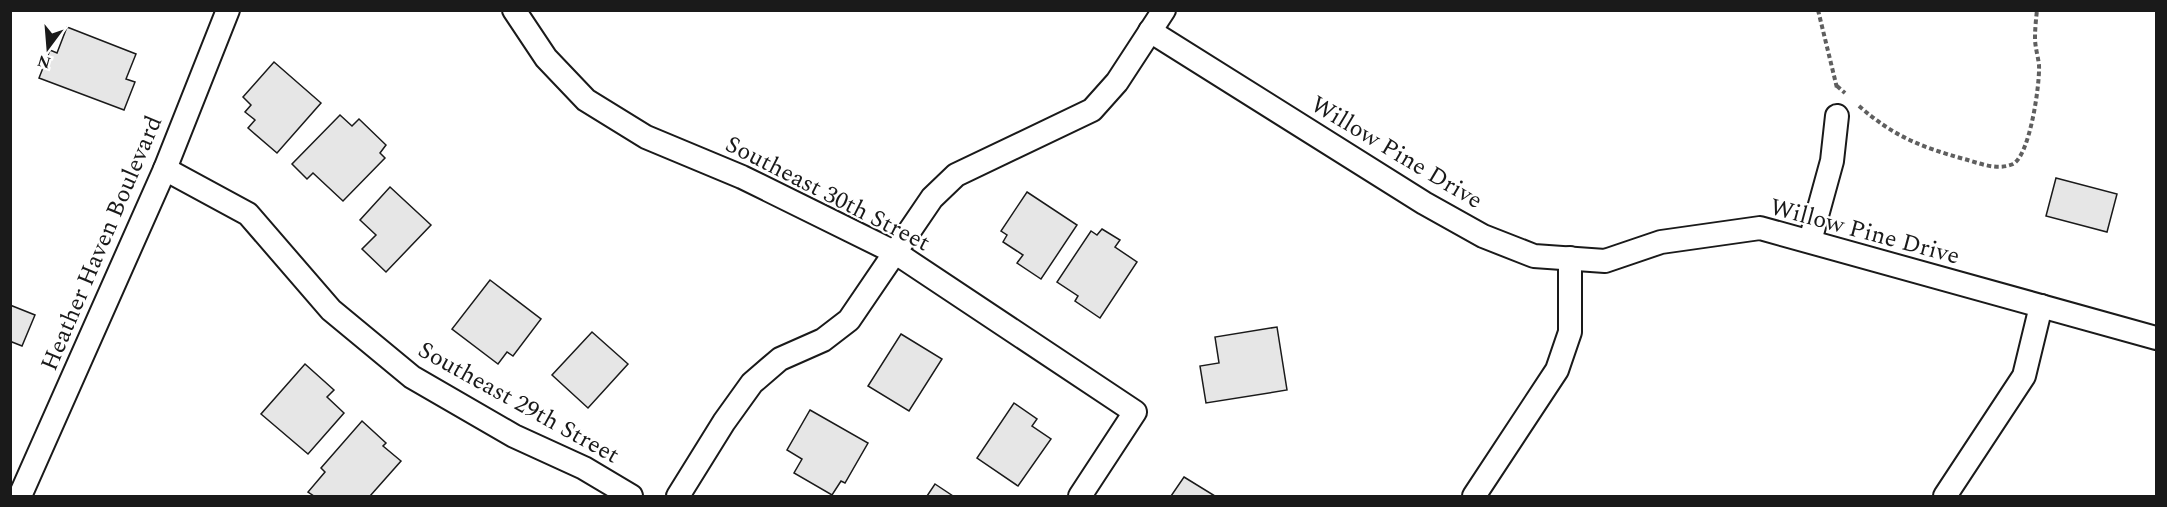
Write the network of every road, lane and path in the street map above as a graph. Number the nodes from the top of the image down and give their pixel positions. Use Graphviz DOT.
graph roads {
  1 [pos="228,10"];
  2 [pos="514,10"];
  3 [pos="1164,10"];
  4 [pos="1818,10"];
  5 [pos="2037,10"];
  6 [pos="1150,31"];
  7 [pos="1836,86"];
  8 [pos="1837,116"];
  9 [pos="165,169"];
  10 [pos="1810,241"];
  11 [pos="896,253"];
  12 [pos="1570,258"];
  13 [pos="2041,306"];
  14 [pos="2157,338"];
  15 [pos="20,496"];
  16 [pos="631,496"];
  17 [pos="678,496"];
  18 [pos="1080,496"];
  19 [pos="1474,496"];
  20 [pos="1945,496"];
  1 -- 9 [label="street, Heather Haven Boulevard"];
  2 -- 11 [label="street, Southeast 30th Street"];
  3 -- 6 [label="street"];
  4 -- 7 [label="path"];
  5 -- 7 [label="path"];
  6 -- 11 [label="street"];
  6 -- 12 [label="street, Willow Pine Drive"];
  7 -- 8 [label="path"];
  8 -- 10 [label="street"];
  9 -- 15 [label="street, Heather Haven Boulevard"];
  9 -- 16 [label="street, Southeast 29th Street"];
  10 -- 12 [label="street, Willow Pine Drive"];
  10 -- 13 [label="street, Willow Pine Drive"];
  11 -- 17 [label="street"];
  11 -- 18 [label="street, Southeast 30th Street"];
  12 -- 19 [label="street"];
  13 -- 14 [label="street, Willow Pine Drive"];
  13 -- 20 [label="street"];
}
